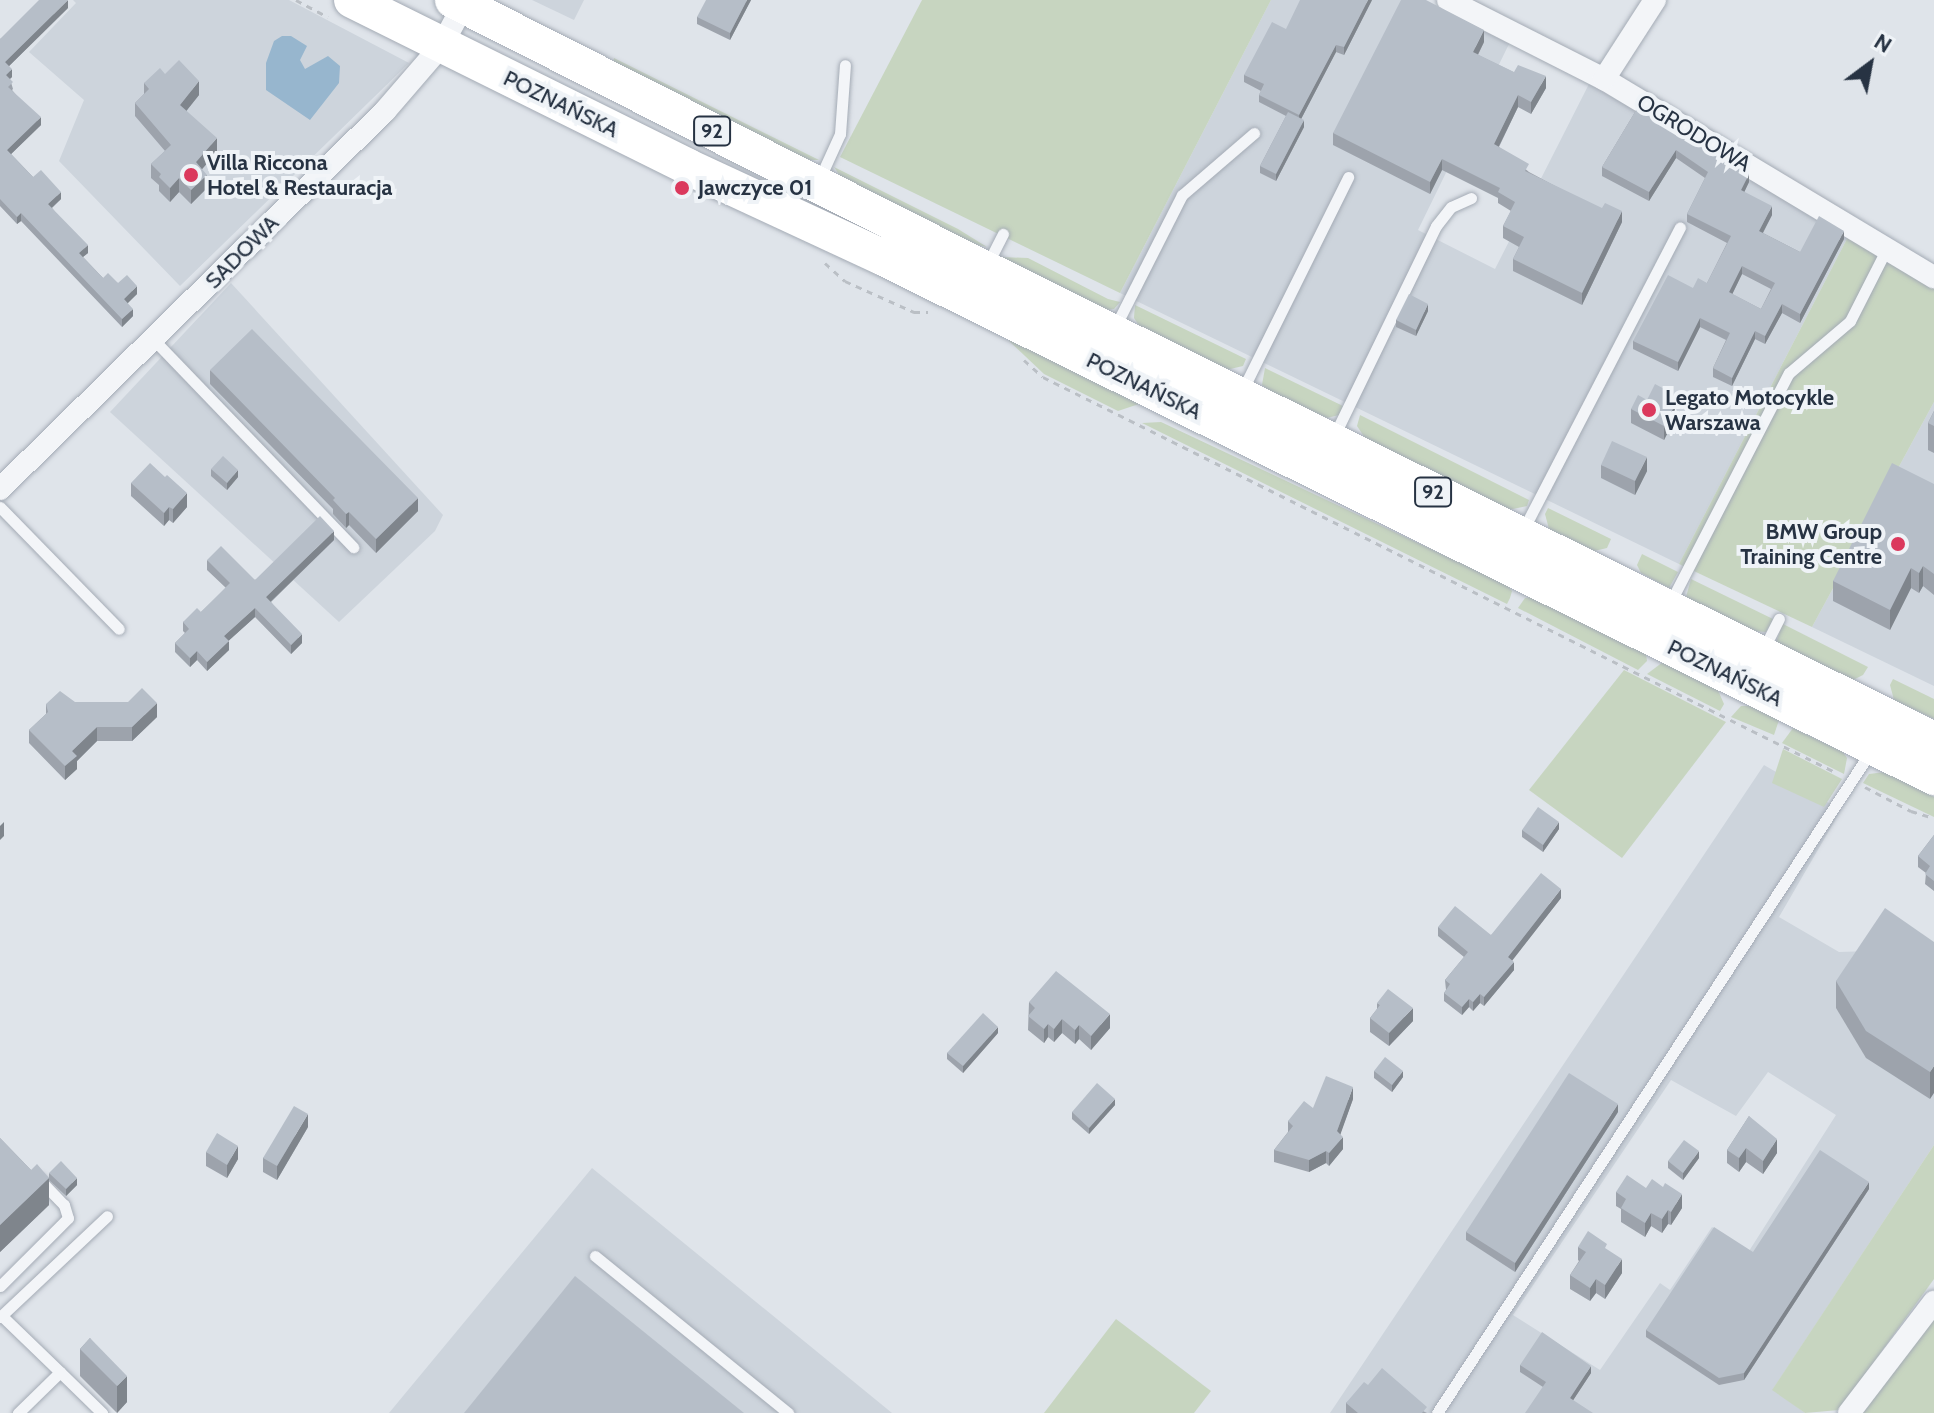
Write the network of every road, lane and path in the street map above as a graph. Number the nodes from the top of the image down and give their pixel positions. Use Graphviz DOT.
graph roads {
  1 [pos="352,0"];
  2 [pos="1448,0"];
  3 [pos="1655,0"];
  4 [pos="460,2"];
  5 [pos="442,45"];
  6 [pos="845,65"];
  7 [pos="1604,79"];
  8 [pos="1254,133"];
  9 [pos="1348,177"];
  10 [pos="817,184"];
  11 [pos="1471,198"];
  12 [pos="1680,227"];
  13 [pos="1003,234"];
  14 [pos="1887,248"];
  15 [pos="985,269"];
  16 [pos="1934,277"];
  17 [pos="1113,333"];
  18 [pos="153,339"];
  19 [pos="1239,396"];
  20 [pos="1146,428"];
  21 [pos="1331,441"];
  22 [pos="0,489"];
  23 [pos="0,507"];
  24 [pos="1520,535"];
  25 [pos="353,547"];
  26 [pos="1667,608"];
  27 [pos="1779,619"];
  28 [pos="119,629"];
  29 [pos="1761,654"];
  30 [pos="1934,740"];
  31 [pos="1874,747"];
  32 [pos="1934,777"];
  33 [pos="1852,781"];
  34 [pos="1934,818"];
  35 [pos="33,1173"];
  36 [pos="107,1216"];
  37 [pos="595,1256"];
  38 [pos="0,1286"];
  39 [pos="1934,1302"];
  40 [pos="1,1316"];
  41 [pos="60,1372"];
  42 [pos="18,1413"];
  43 [pos="102,1413"];
  44 [pos="788,1413"];
  45 [pos="1437,1413"];
  46 [pos="1849,1413"];
  1 -- 5 [label="main road, POZNAŃSKA / 92"];
  2 -- 7 [label="street, OGRODOWA"];
  3 -- 7 [label="street"];
  4 -- 5 [label="street, SADOWA"];
  4 -- 10 [label="main road, POZNAŃSKA / 92"];
  5 -- 18 [label="street, SADOWA"];
  5 -- 31 [label="main road, POZNAŃSKA / 92"];
  6 -- 10 [label="lane"];
  7 -- 14 [label="street, OGRODOWA"];
  8 -- 17 [label="lane"];
  9 -- 19 [label="lane"];
  10 -- 15 [label="main road, POZNAŃSKA / 92"];
  11 -- 21 [label="lane"];
  12 -- 24 [label="lane"];
  13 -- 15 [label="lane"];
  14 -- 16 [label="street, OGRODOWA"];
  14 -- 26 [label="lane"];
  15 -- 17 [label="main road, POZNAŃSKA / 92"];
  17 -- 19 [label="main road, POZNAŃSKA / 92"];
  18 -- 22 [label="street, SADOWA"];
  18 -- 25 [label="lane"];
  19 -- 21 [label="main road, POZNAŃSKA / 92"];
  20 -- 33 [label="path"];
  21 -- 24 [label="main road, POZNAŃSKA / 92"];
  23 -- 28 [label="lane"];
  24 -- 26 [label="main road, POZNAŃSKA / 92"];
  26 -- 29 [label="main road, POZNAŃSKA / 92"];
  27 -- 29 [label="lane"];
  29 -- 30 [label="main road, POZNAŃSKA / 92"];
  31 -- 32 [label="main road, POZNAŃSKA / 92"];
  31 -- 33 [label="lane"];
  33 -- 34 [label="path"];
  33 -- 45 [label="lane"];
  35 -- 38 [label="lane"];
  36 -- 40 [label="lane"];
  37 -- 44 [label="lane"];
  39 -- 46 [label="street"];
  40 -- 41 [label="lane"];
  41 -- 42 [label="lane"];
  41 -- 43 [label="lane"];
}
